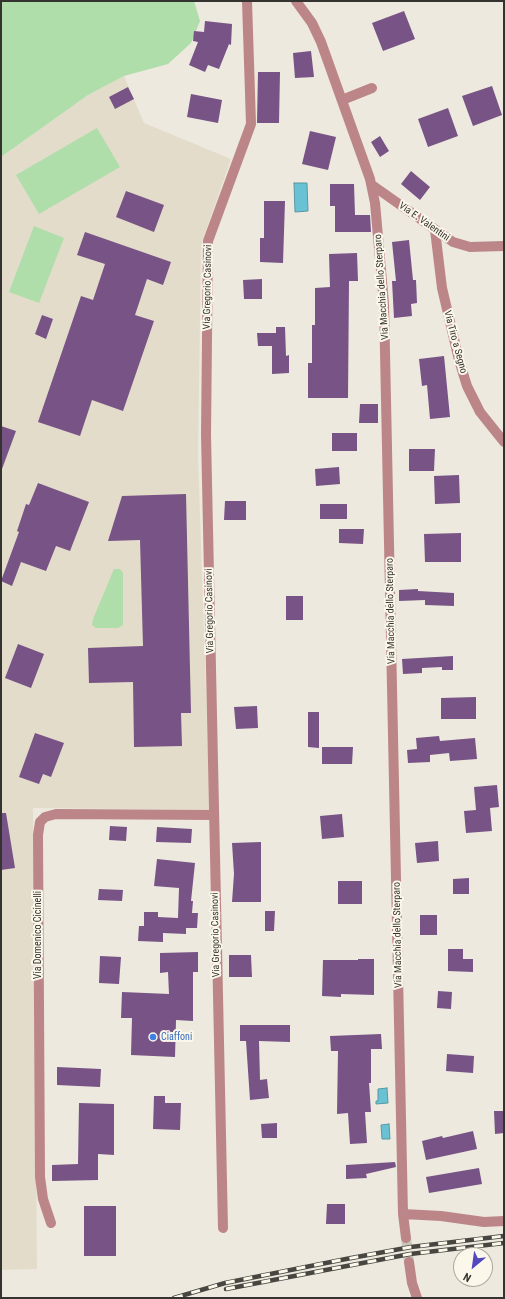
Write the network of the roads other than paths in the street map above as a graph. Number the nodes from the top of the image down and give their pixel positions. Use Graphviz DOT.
graph roads {
  1 [pos="247,1"];
  2 [pos="296,1"];
  3 [pos="372,88"];
  4 [pos="342,100"];
  5 [pos="372,185"];
  6 [pos="435,230"];
  7 [pos="504,246"];
  8 [pos="504,442"];
  9 [pos="214,815"];
  10 [pos="403,1214"];
  11 [pos="504,1221"];
  12 [pos="51,1223"];
  13 [pos="223,1228"];
  14 [pos="406,1238"];
  15 [pos="409,1262"];
  16 [pos="417,1298"];
  1 -- 9 [label="street, Via Gregorio Casinovi"];
  2 -- 4 [label="street, Via Macchia dello Sterparo"];
  3 -- 4 [label="street"];
  4 -- 5 [label="street, Via Macchia dello Sterparo"];
  5 -- 6 [label="street, Via E. Valentini"];
  5 -- 10 [label="street, Via Macchia dello Sterparo"];
  6 -- 7 [label="street, Via E. Valentini"];
  6 -- 8 [label="street, Via Tiro a Segno"];
  9 -- 12 [label="street, Via Domenico Cicinelli"];
  9 -- 13 [label="street, Via Gregorio Casinovi"];
  10 -- 11 [label="street"];
  10 -- 14 [label="street, Via Macchia dello Sterparo"];
  15 -- 16 [label="street"];
}
